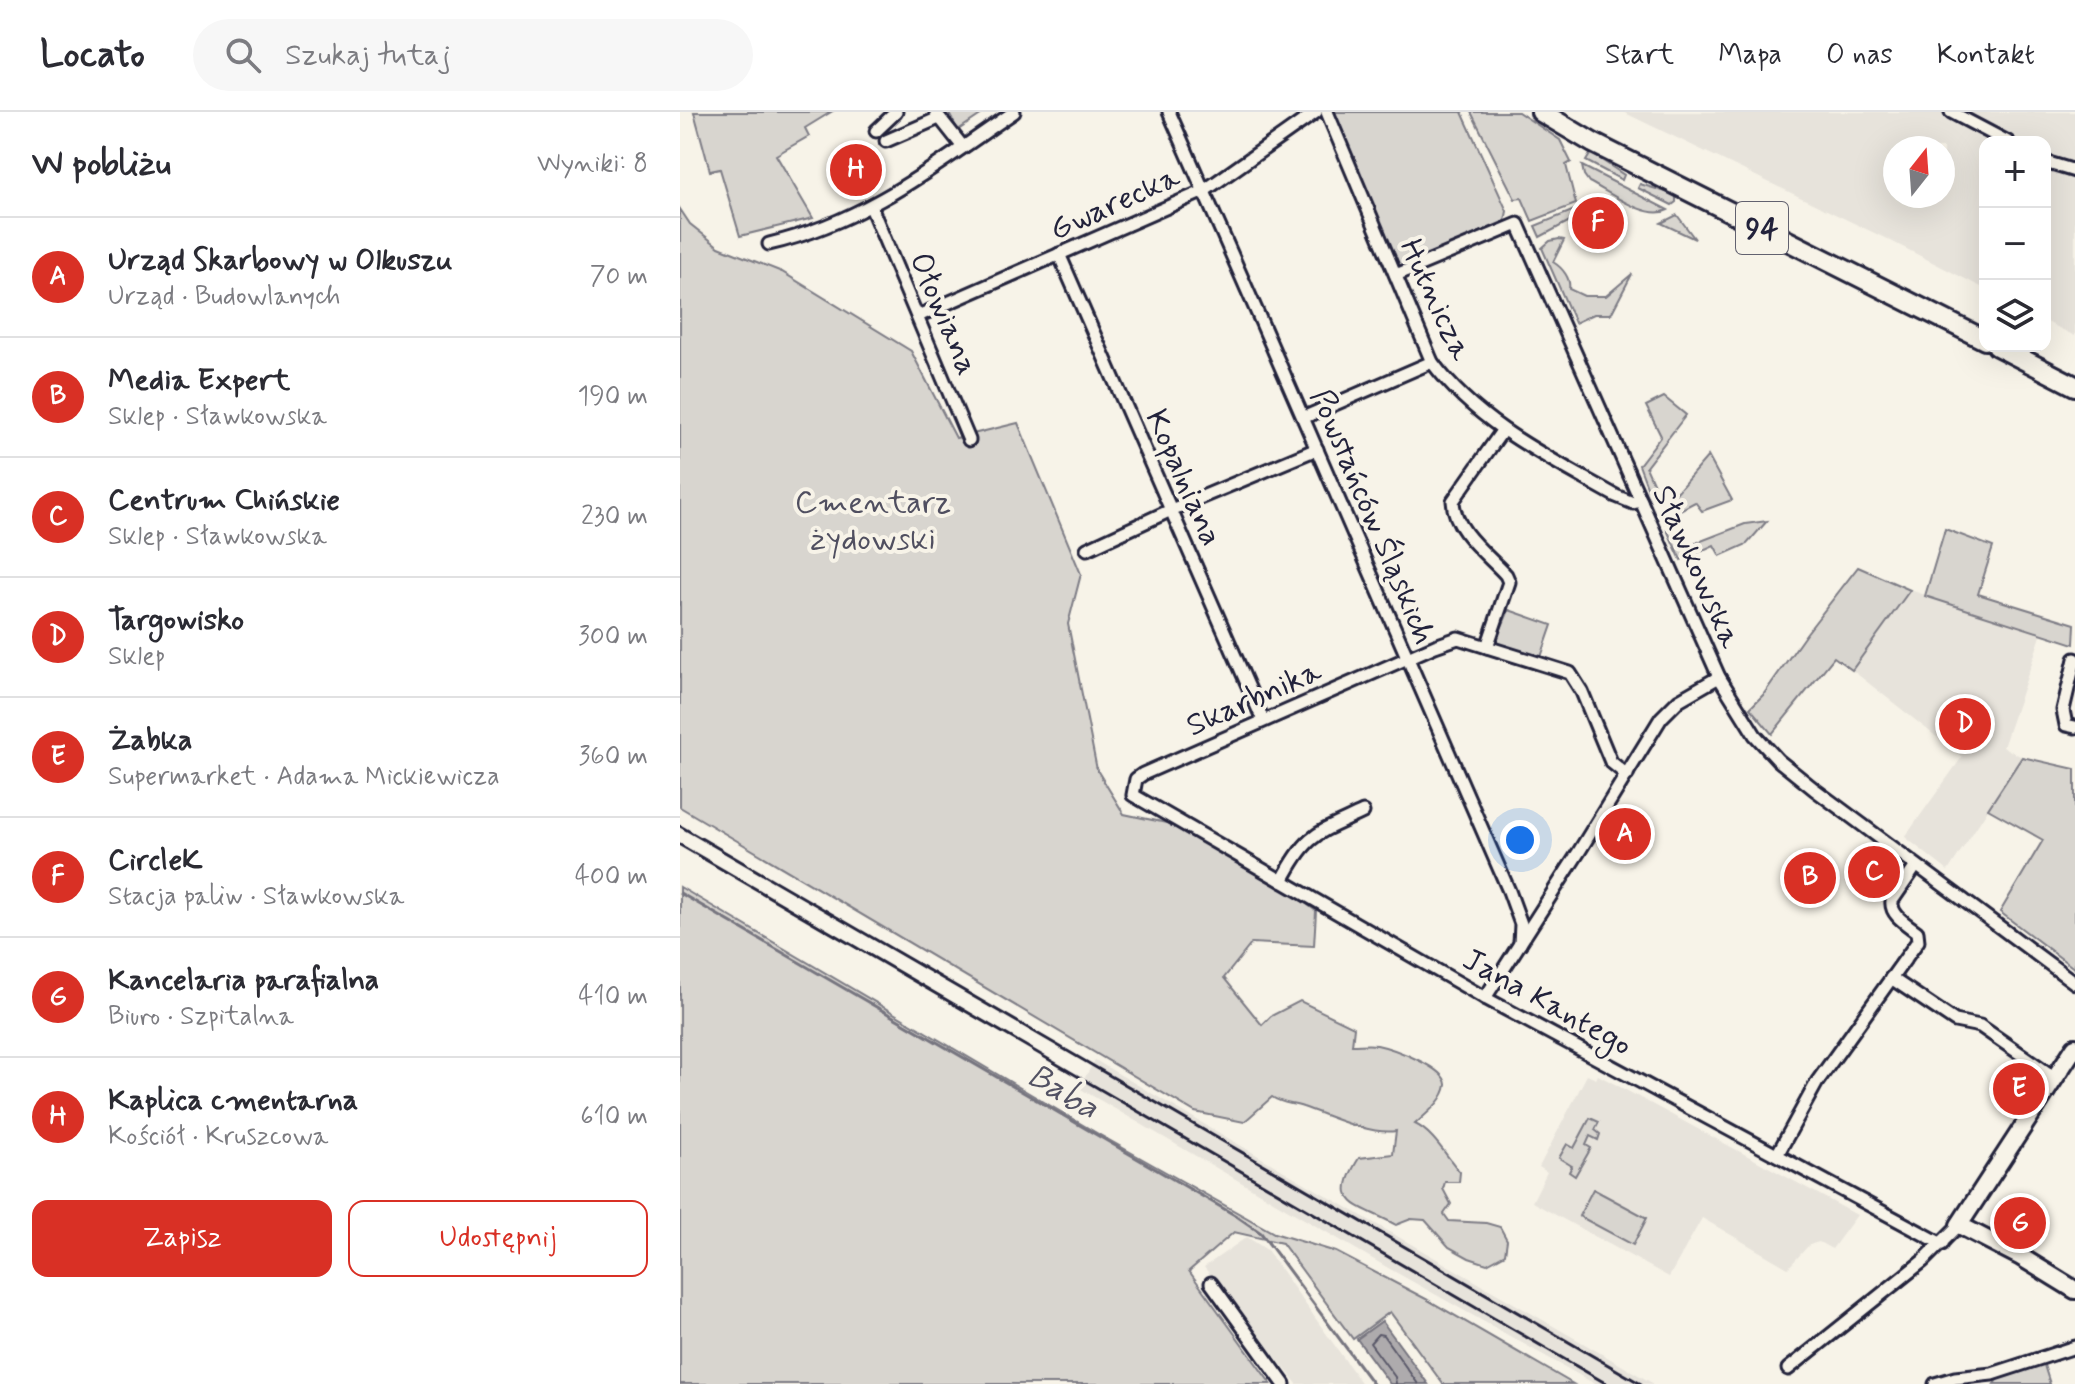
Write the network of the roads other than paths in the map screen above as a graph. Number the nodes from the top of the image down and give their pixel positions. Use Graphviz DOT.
graph roads {
  1 [pos="896,112"];
  2 [pos="1014,112"];
  3 [pos="1169,112"];
  4 [pos="1316,112"];
  5 [pos="1327,112"];
  6 [pos="1541,112"];
  7 [pos="1951,112"];
  8 [pos="937,115"];
  9 [pos="876,131"];
  10 [pos="1997,136"];
  11 [pos="886,141"];
  12 [pos="963,147"];
  13 [pos="2051,164"];
  14 [pos="2075,171"];
  15 [pos="1204,191"];
  16 [pos="871,207"];
  17 [pos="769,244"];
  18 [pos="1059,254"];
  19 [pos="1396,275"];
  20 [pos="918,316"];
  21 [pos="1979,337"];
  22 [pos="2009,352"];
  23 [pos="1432,362"];
  24 [pos="2075,386"];
  25 [pos="1305,417"];
  26 [pos="1502,431"];
  27 [pos="969,440"];
  28 [pos="1317,449"];
  29 [pos="1641,501"];
  30 [pos="1171,510"];
  31 [pos="1087,549"];
  32 [pos="1487,647"];
  33 [pos="1406,658"];
  34 [pos="2075,659"];
  35 [pos="1719,677"];
  36 [pos="1263,720"];
  37 [pos="2075,727"];
  38 [pos="1627,775"];
  39 [pos="1133,795"];
  40 [pos="1363,812"];
  41 [pos="1916,866"];
  42 [pos="1282,881"];
  43 [pos="1520,944"];
  44 [pos="1891,978"];
  45 [pos="2075,983"];
  46 [pos="1485,998"];
  47 [pos="2075,1047"];
  48 [pos="2055,1078"];
  49 [pos="1777,1155"];
  50 [pos="1959,1225"];
  51 [pos="1942,1244"];
  52 [pos="1211,1283"];
  53 [pos="2075,1290"];
  54 [pos="2075,1347"];
  55 [pos="1788,1369"];
  56 [pos="1284,1384"];
  57 [pos="1935,1384"];
  1 -- 9 [label="street"];
  2 -- 12 [label="street"];
  3 -- 15 [label="street, Powstańców Śląskich"];
  4 -- 15 [label="street, Gwarecka"];
  5 -- 19 [label="street, Hutnicza"];
  6 -- 21 [label="main road, 94"];
  7 -- 10 [label="street"];
  8 -- 11 [label="street"];
  8 -- 12 [label="street"];
  12 -- 16 [label="street"];
  13 -- 14 [label="street"];
  15 -- 18 [label="street, Gwarecka"];
  15 -- 25 [label="street, Powstańców Śląskich"];
  16 -- 17 [label="street"];
  16 -- 20 [label="street, Ołowiana"];
  18 -- 20 [label="street, Gwarecka"];
  18 -- 30 [label="street, Kopalniana"];
  19 -- 23 [label="street, Hutnicza"];
  19 -- 29 [label="street, Sławkowska"];
  20 -- 27 [label="street, Ołowiana"];
  22 -- 24 [label="main road"];
  23 -- 25 [label="street"];
  23 -- 26 [label="street, Hutnicza"];
  25 -- 28 [label="street, Powstańców Śląskich"];
  26 -- 29 [label="street, Hutnicza"];
  26 -- 32 [label="street"];
  28 -- 30 [label="street"];
  28 -- 33 [label="street, Powstańców Śląskich"];
  29 -- 35 [label="street, Sławkowska"];
  30 -- 31 [label="street"];
  30 -- 36 [label="street, Kopalniana"];
  32 -- 33 [label="street, Skarbnika"];
  32 -- 38 [label="street, Skarbnika"];
  33 -- 36 [label="street, Skarbnika"];
  33 -- 43 [label="street, Powstańców Śląskich"];
  34 -- 37 [label="street"];
  35 -- 38 [label="street"];
  35 -- 41 [label="street, Sławkowska"];
  36 -- 39 [label="street, Skarbnika"];
  38 -- 43 [label="street"];
  39 -- 42 [label="street, Jana Kantego"];
  40 -- 42 [label="street"];
  41 -- 44 [label="street"];
  41 -- 45 [label="street, Sławkowska"];
  42 -- 46 [label="street, Jana Kantego"];
  43 -- 46 [label="street"];
  44 -- 48 [label="street"];
  44 -- 49 [label="street"];
  46 -- 49 [label="street, Jana Kantego"];
  47 -- 48 [label="street"];
  48 -- 50 [label="street"];
  49 -- 51 [label="street, Jana Kantego"];
  50 -- 51 [label="street"];
  50 -- 53 [label="street"];
  51 -- 55 [label="street"];
  52 -- 56 [label="street"];
  54 -- 57 [label="street"];
}
